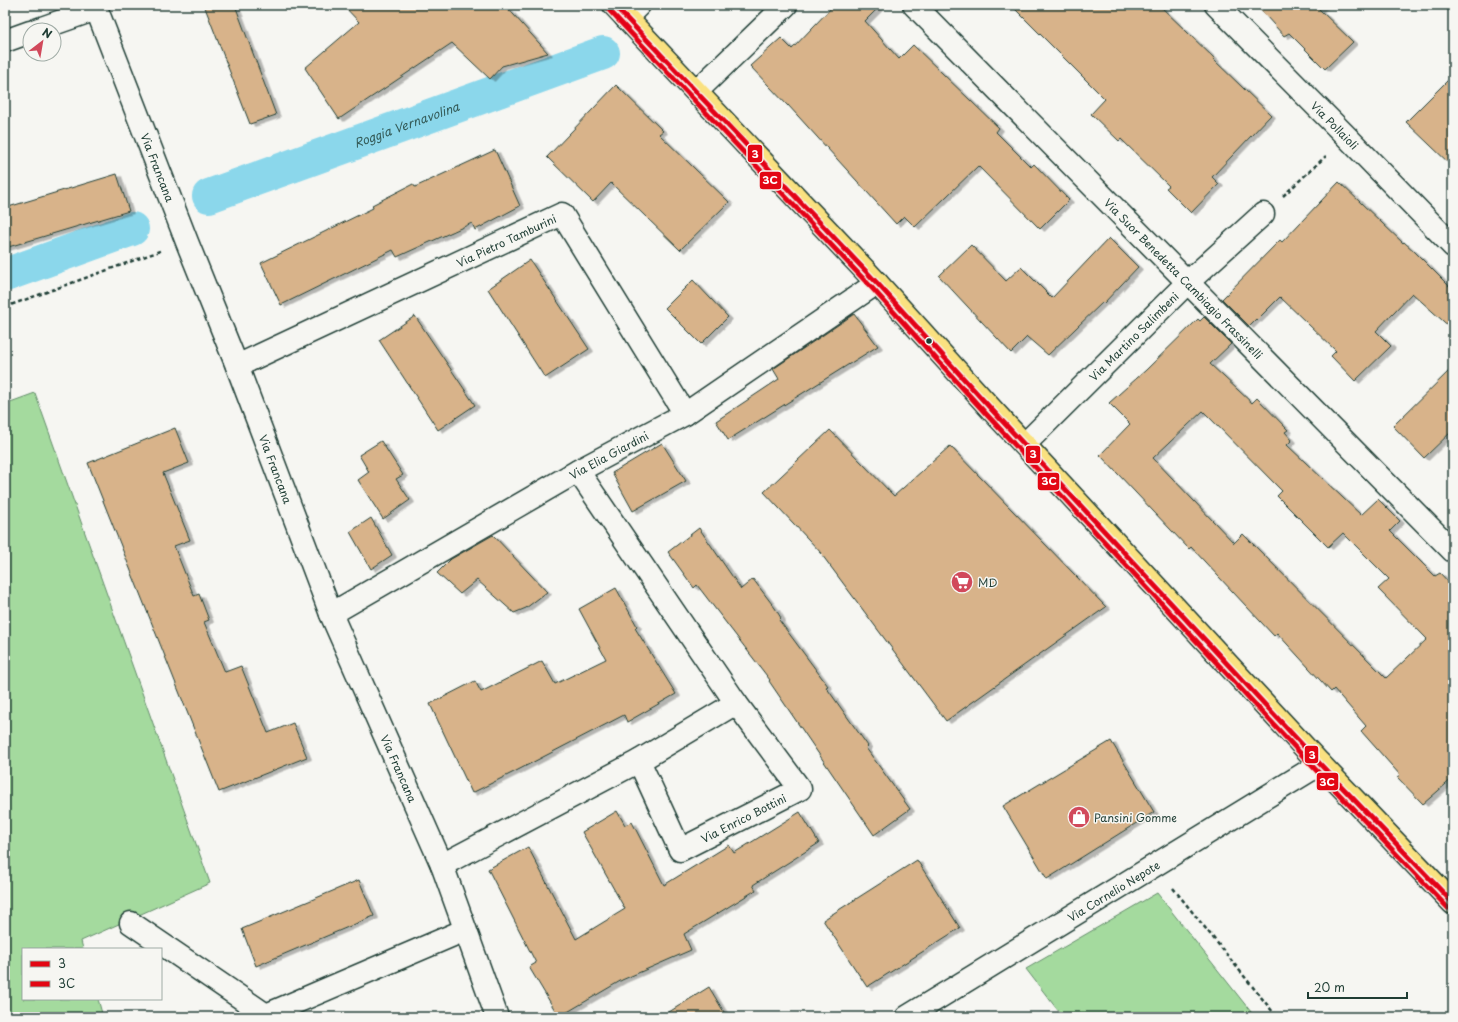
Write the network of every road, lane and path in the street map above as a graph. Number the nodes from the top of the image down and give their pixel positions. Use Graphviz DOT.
graph roads {
  1 [pos="786,5"];
  2 [pos="914,5"];
  3 [pos="1216,5"];
  4 [pos="96,7"];
  5 [pos="626,9"];
  6 [pos="57,22"];
  7 [pos="22,35"];
  8 [pos="5,41"];
  9 [pos="697,91"];
  10 [pos="1347,137"];
  11 [pos="1263,214"];
  12 [pos="187,242"];
  13 [pos="1453,246"];
  14 [pos="1188,282"];
  15 [pos="877,284"];
  16 [pos="5,307"];
  17 [pos="237,366"];
  18 [pos="685,414"];
  19 [pos="1025,444"];
  20 [pos="578,471"];
  21 [pos="1453,551"];
  22 [pos="331,614"];
  23 [pos="736,703"];
  24 [pos="639,761"];
  25 [pos="1320,764"];
  26 [pos="442,865"];
  27 [pos="1156,865"];
  28 [pos="1453,903"];
  29 [pos="131,923"];
  30 [pos="465,930"];
  31 [pos="497,1017"];
  32 [pos="907,1017"];
  33 [pos="1277,1017"];
  1 -- 9 [label="street"];
  2 -- 14 [label="street, Via Suor Benedetta Cambiagio Frassinelli"];
  3 -- 10 [label="street, Via Pollaioli"];
  4 -- 6 [label="street"];
  4 -- 12 [label="street, Via Francana"];
  5 -- 9 [label="main road"];
  7 -- 8 [label="street"];
  9 -- 15 [label="main road"];
  10 -- 11 [label="path"];
  10 -- 13 [label="street, Via Pollaioli"];
  11 -- 14 [label="street, Via Martino Salimbeni"];
  12 -- 16 [label="path"];
  12 -- 17 [label="street, Via Francana"];
  14 -- 19 [label="street, Via Martino Salimbeni"];
  14 -- 21 [label="street, Via Suor Benedetta Cambiagio Frassinelli"];
  15 -- 18 [label="street, Via Elia Giardini"];
  15 -- 19 [label="main road"];
  17 -- 18 [label="street, Via Pietro Tamburini"];
  17 -- 22 [label="street, Via Francana"];
  18 -- 20 [label="street, Via Elia Giardini"];
  19 -- 25 [label="main road"];
  20 -- 22 [label="street, Via Elia Giardini"];
  20 -- 23 [label="street, Via Enrico Bottini"];
  22 -- 26 [label="street, Via Francana"];
  23 -- 24 [label="street"];
  23 -- 24 [label="street, Via Enrico Bottini"];
  24 -- 26 [label="street"];
  25 -- 27 [label="street, Via Cornelio Nepote"];
  25 -- 28 [label="main road"];
  26 -- 30 [label="street, Via Francana"];
  27 -- 32 [label="street, Via Cornelio Nepote"];
  27 -- 33 [label="path"];
  29 -- 30 [label="street"];
  30 -- 31 [label="street, Via Francana"];
}
